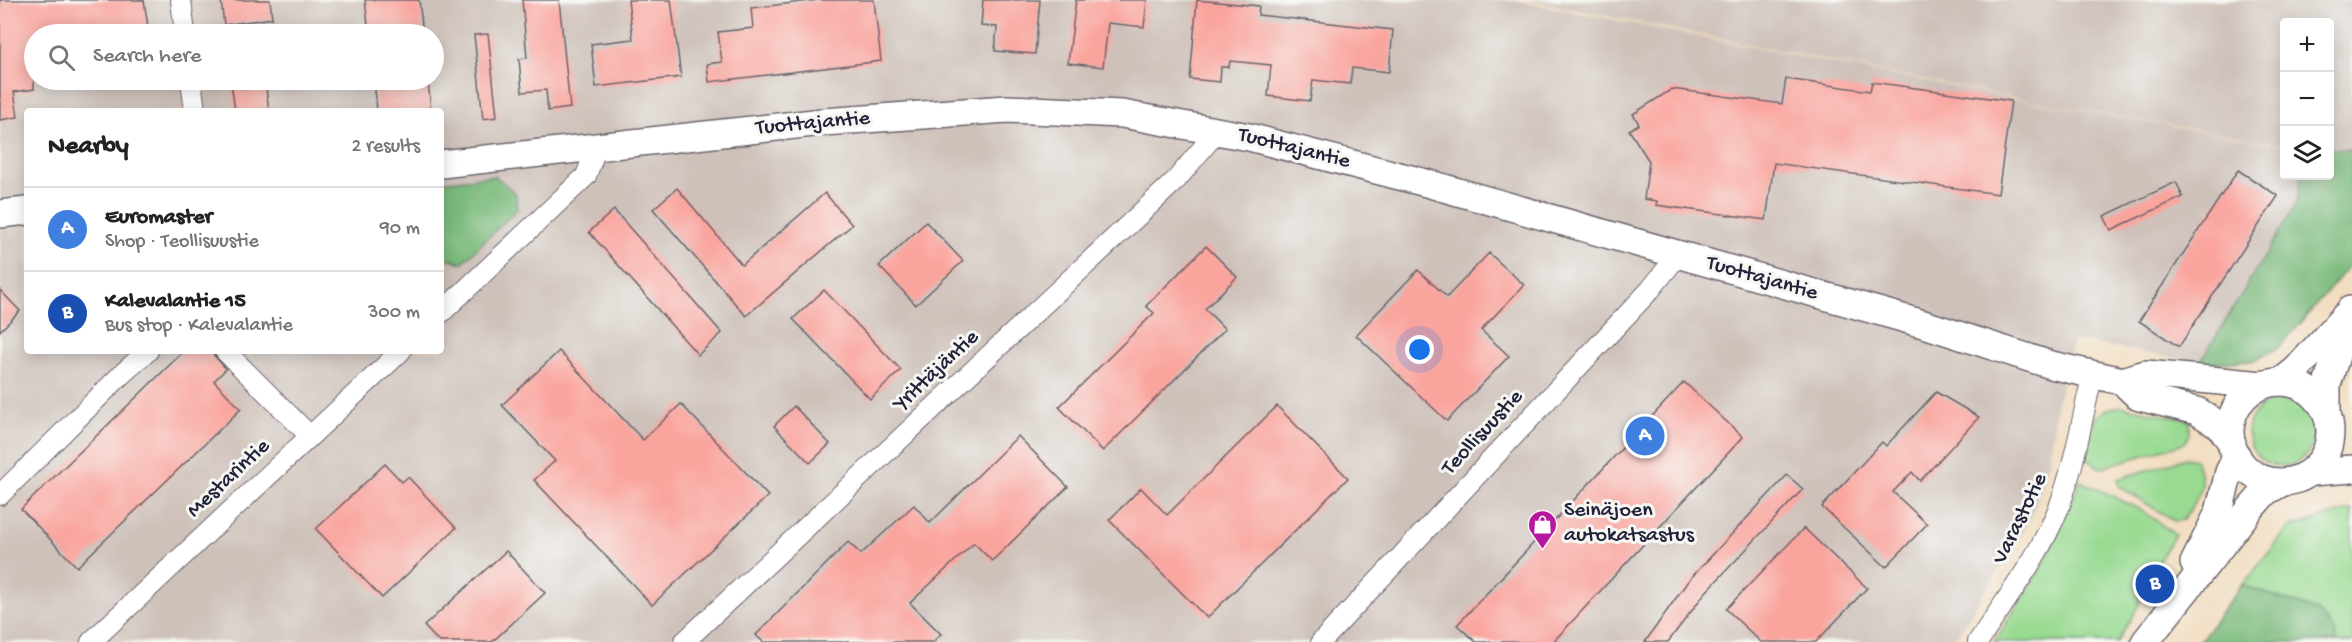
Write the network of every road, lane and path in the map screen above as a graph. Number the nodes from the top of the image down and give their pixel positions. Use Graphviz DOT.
graph roads {
  1 [pos="181,0"];
  2 [pos="184,24"];
  3 [pos="192,90"];
  4 [pos="195,108"];
  5 [pos="1218,130"];
  6 [pos="597,146"];
  7 [pos="444,164"];
  8 [pos="24,211"];
  9 [pos="0,214"];
  10 [pos="1678,255"];
  11 [pos="2351,308"];
  12 [pos="444,310"];
  13 [pos="145,354"];
  14 [pos="228,354"];
  15 [pos="398,354"];
  16 [pos="2093,373"];
  17 [pos="2122,381"];
  18 [pos="2272,383"];
  19 [pos="2329,420"];
  20 [pos="310,436"];
  21 [pos="2352,446"];
  22 [pos="2234,450"];
  23 [pos="2352,470"];
  24 [pos="2311,472"];
  25 [pos="2283,482"];
  26 [pos="0,495"];
  27 [pos="2179,597"];
  28 [pos="91,642"];
  29 [pos="684,642"];
  30 [pos="1321,642"];
  31 [pos="1978,642"];
  32 [pos="2145,642"];
  1 -- 2 [label="street"];
  3 -- 4 [label="street"];
  5 -- 6 [label="street, Tuottajantie"];
  5 -- 10 [label="street, Tuottajantie"];
  5 -- 29 [label="street, Yrittäjäntie"];
  6 -- 7 [label="street, Tuottajantie"];
  6 -- 12 [label="street"];
  8 -- 9 [label="street"];
  10 -- 16 [label="street, Tuottajantie"];
  10 -- 30 [label="street, Teollisuustie"];
  11 -- 18 [label="street"];
  11 -- 19 [label="street"];
  13 -- 26 [label="street"];
  14 -- 20 [label="street"];
  15 -- 20 [label="street, Mestarintie"];
  16 -- 17 [label="street, Tuottajantie"];
  16 -- 31 [label="street, Varastotie"];
  17 -- 18 [label="street, Tuottajantie"];
  17 -- 22 [label="street, Tuottajantie"];
  18 -- 19 [label="street"];
  18 -- 22 [label="street"];
  19 -- 21 [label="street"];
  19 -- 24 [label="street"];
  20 -- 28 [label="street, Mestarintie"];
  22 -- 25 [label="street"];
  22 -- 27 [label="street"];
  23 -- 24 [label="street"];
  24 -- 25 [label="street"];
  25 -- 27 [label="street"];
  27 -- 32 [label="street"];
}
